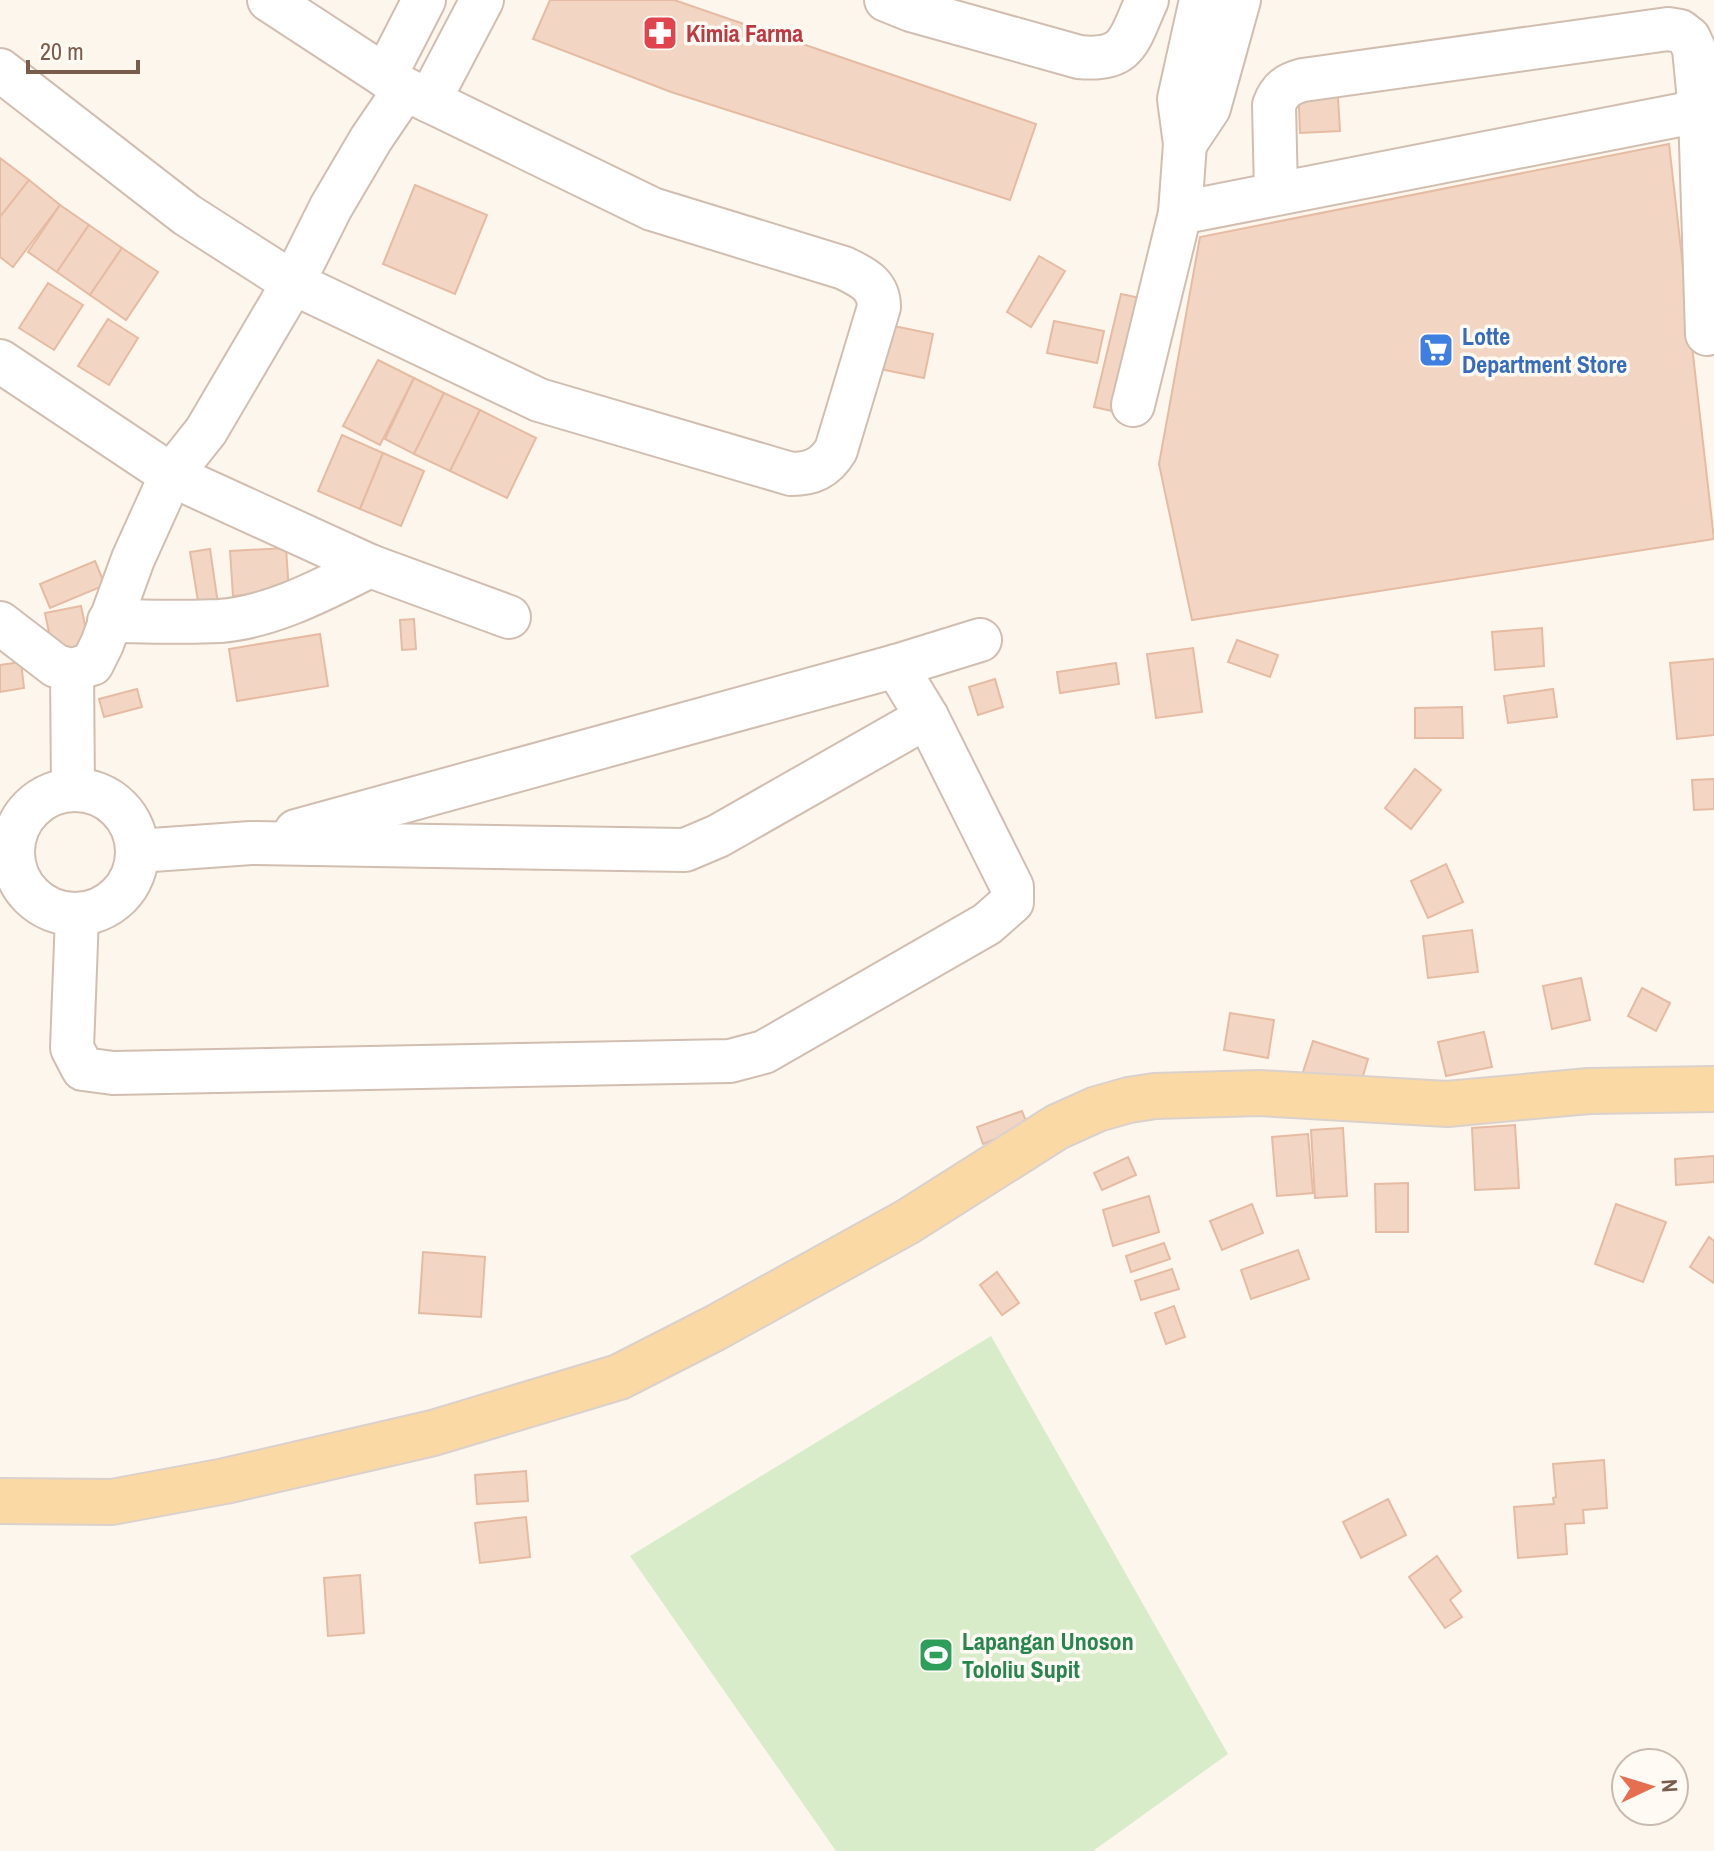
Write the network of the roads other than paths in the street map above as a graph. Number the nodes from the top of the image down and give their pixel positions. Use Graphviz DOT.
graph roads {
  1 [pos="269,0"];
  2 [pos="424,0"];
  3 [pos="482,0"];
  4 [pos="886,0"];
  5 [pos="1147,0"];
  6 [pos="1201,0"];
  7 [pos="1239,0"];
  8 [pos="0,70"];
  9 [pos="406,89"];
  10 [pos="1700,111"];
  11 [pos="1185,144"];
  12 [pos="1276,193"];
  13 [pos="1180,213"];
  14 [pos="293,283"];
  15 [pos="1707,334"];
  16 [pos="0,361"];
  17 [pos="1133,405"];
  18 [pos="171,475"];
  19 [pos="370,566"];
  20 [pos="509,617"];
  21 [pos="109,621"];
  22 [pos="0,623"];
  23 [pos="980,640"];
  24 [pos="896,666"];
  25 [pos="72,670"];
  26 [pos="927,717"];
  27 [pos="73,789"];
  28 [pos="251,843"];
  29 [pos="138,851"];
  30 [pos="6,853"];
  31 [pos="77,916"];
  32 [pos="1714,1089"];
  33 [pos="0,1501"];
  1 -- 9 [label="street"];
  2 -- 9 [label="street"];
  3 -- 9 [label="street"];
  4 -- 5 [label="street"];
  6 -- 11 [label="street"];
  7 -- 11 [label="street"];
  8 -- 14 [label="street"];
  9 -- 14 [label="street"];
  9 -- 14 [label="street"];
  10 -- 12 [label="street"];
  10 -- 12 [label="street"];
  10 -- 15 [label="street"];
  11 -- 13 [label="street"];
  12 -- 13 [label="street"];
  13 -- 17 [label="street"];
  14 -- 18 [label="street"];
  16 -- 18 [label="street"];
  18 -- 19 [label="street"];
  18 -- 21 [label="street"];
  19 -- 20 [label="street"];
  19 -- 21 [label="street"];
  21 -- 25 [label="street"];
  22 -- 25 [label="street"];
  23 -- 24 [label="street"];
  24 -- 26 [label="street"];
  24 -- 28 [label="street"];
  25 -- 27 [label="street"];
  26 -- 28 [label="street"];
  26 -- 31 [label="street"];
  27 -- 29 [label="street"];
  27 -- 30 [label="street"];
  28 -- 29 [label="street"];
  29 -- 31 [label="street"];
  30 -- 31 [label="street"];
  32 -- 33 [label="main road"];
}
